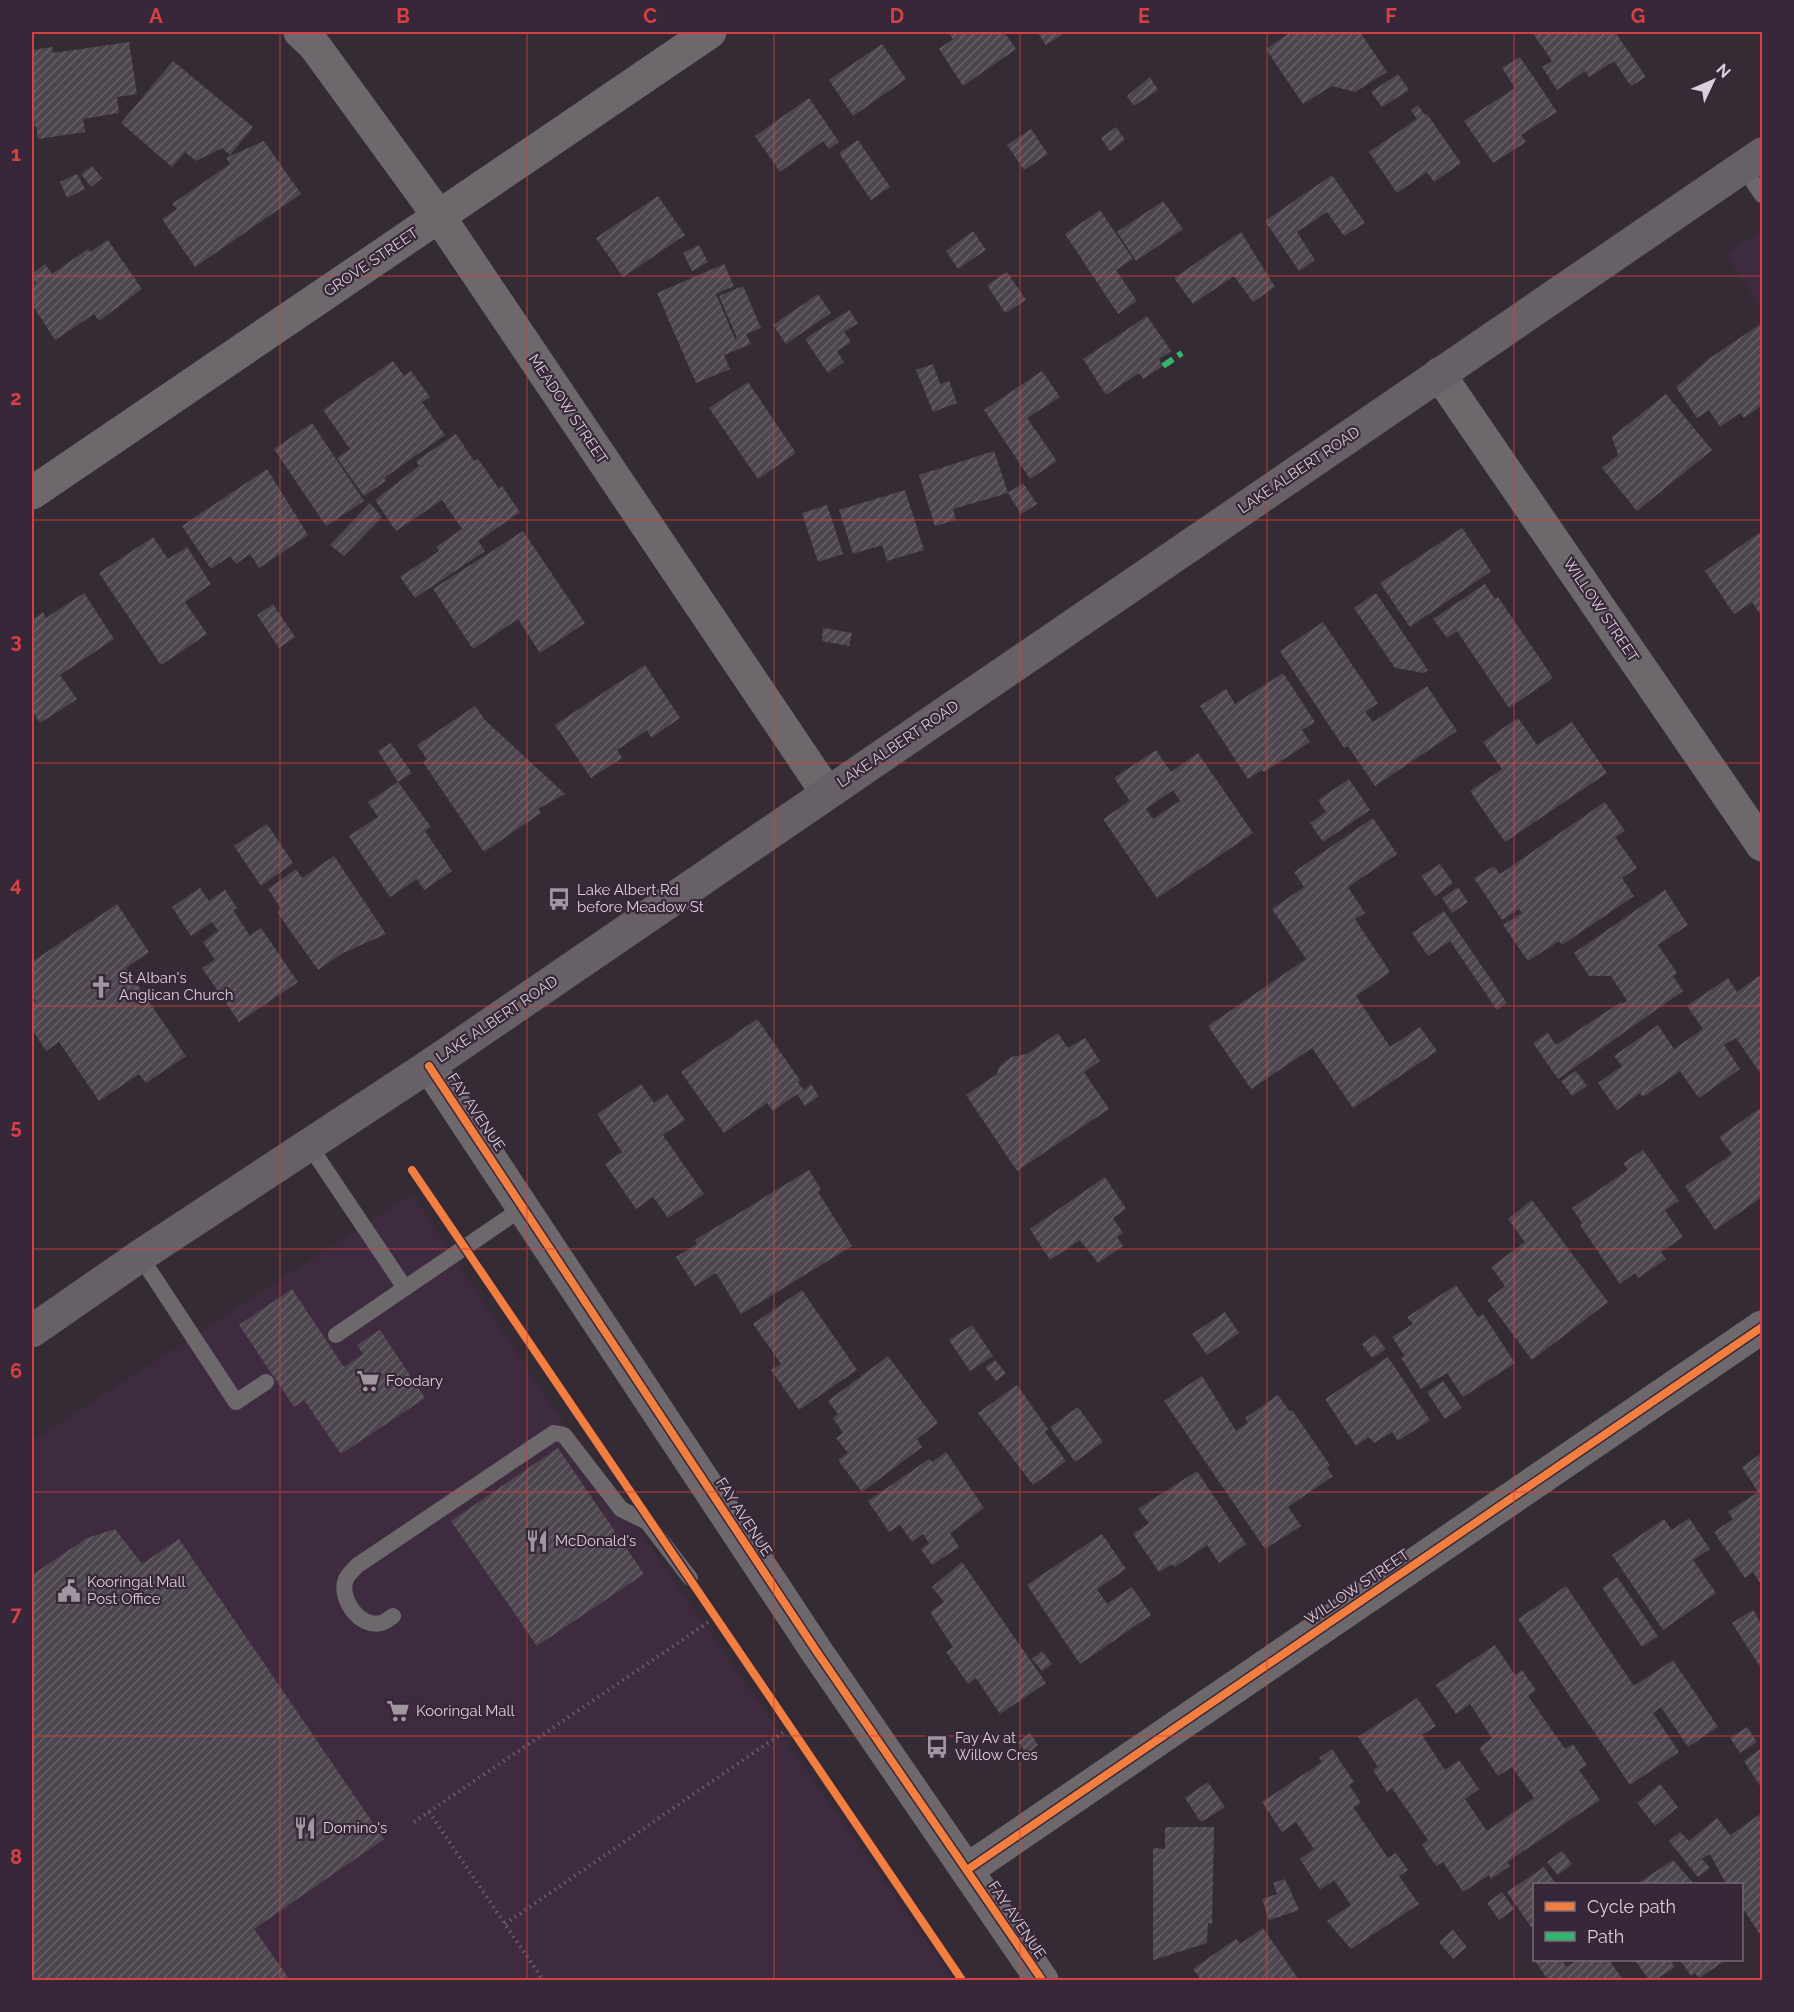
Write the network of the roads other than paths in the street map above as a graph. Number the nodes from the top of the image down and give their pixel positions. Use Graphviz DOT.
graph roads {
  1 [pos="300,32"];
  2 [pos="710,32"];
  3 [pos="1753,160"];
  4 [pos="1762,195"];
  5 [pos="438,215"];
  6 [pos="1439,374"];
  7 [pos="32,493"];
  8 [pos="827,793"];
  9 [pos="1762,845"];
  10 [pos="429,1066"];
  11 [pos="309,1145"];
  12 [pos="524,1207"];
  13 [pos="140,1256"];
  14 [pos="405,1288"];
  15 [pos="1762,1328"];
  16 [pos="32,1331"];
  17 [pos="336,1335"];
  18 [pos="266,1382"];
  19 [pos="690,1578"];
  20 [pos="393,1616"];
  21 [pos="967,1870"];
  22 [pos="1042,1980"];
  1 -- 5 [label="street, MEADOW STREET"];
  2 -- 5 [label="street, GROVE STREET"];
  3 -- 4 [label="lane"];
  3 -- 6 [label="main road, LAKE ALBERT ROAD"];
  5 -- 7 [label="street, GROVE STREET"];
  5 -- 8 [label="street, MEADOW STREET"];
  6 -- 8 [label="main road, LAKE ALBERT ROAD"];
  6 -- 9 [label="street, WILLOW STREET"];
  8 -- 10 [label="main road, LAKE ALBERT ROAD"];
  10 -- 11 [label="main road, LAKE ALBERT ROAD"];
  10 -- 12 [label="street, FAY AVENUE"];
  11 -- 13 [label="main road, LAKE ALBERT ROAD"];
  11 -- 14 [label="lane"];
  12 -- 14 [label="lane"];
  12 -- 21 [label="street, FAY AVENUE"];
  13 -- 16 [label="main road, LAKE ALBERT ROAD"];
  13 -- 18 [label="lane"];
  14 -- 17 [label="lane"];
  15 -- 21 [label="street, WILLOW STREET"];
  19 -- 20 [label="lane"];
  21 -- 22 [label="street, FAY AVENUE"];
}
